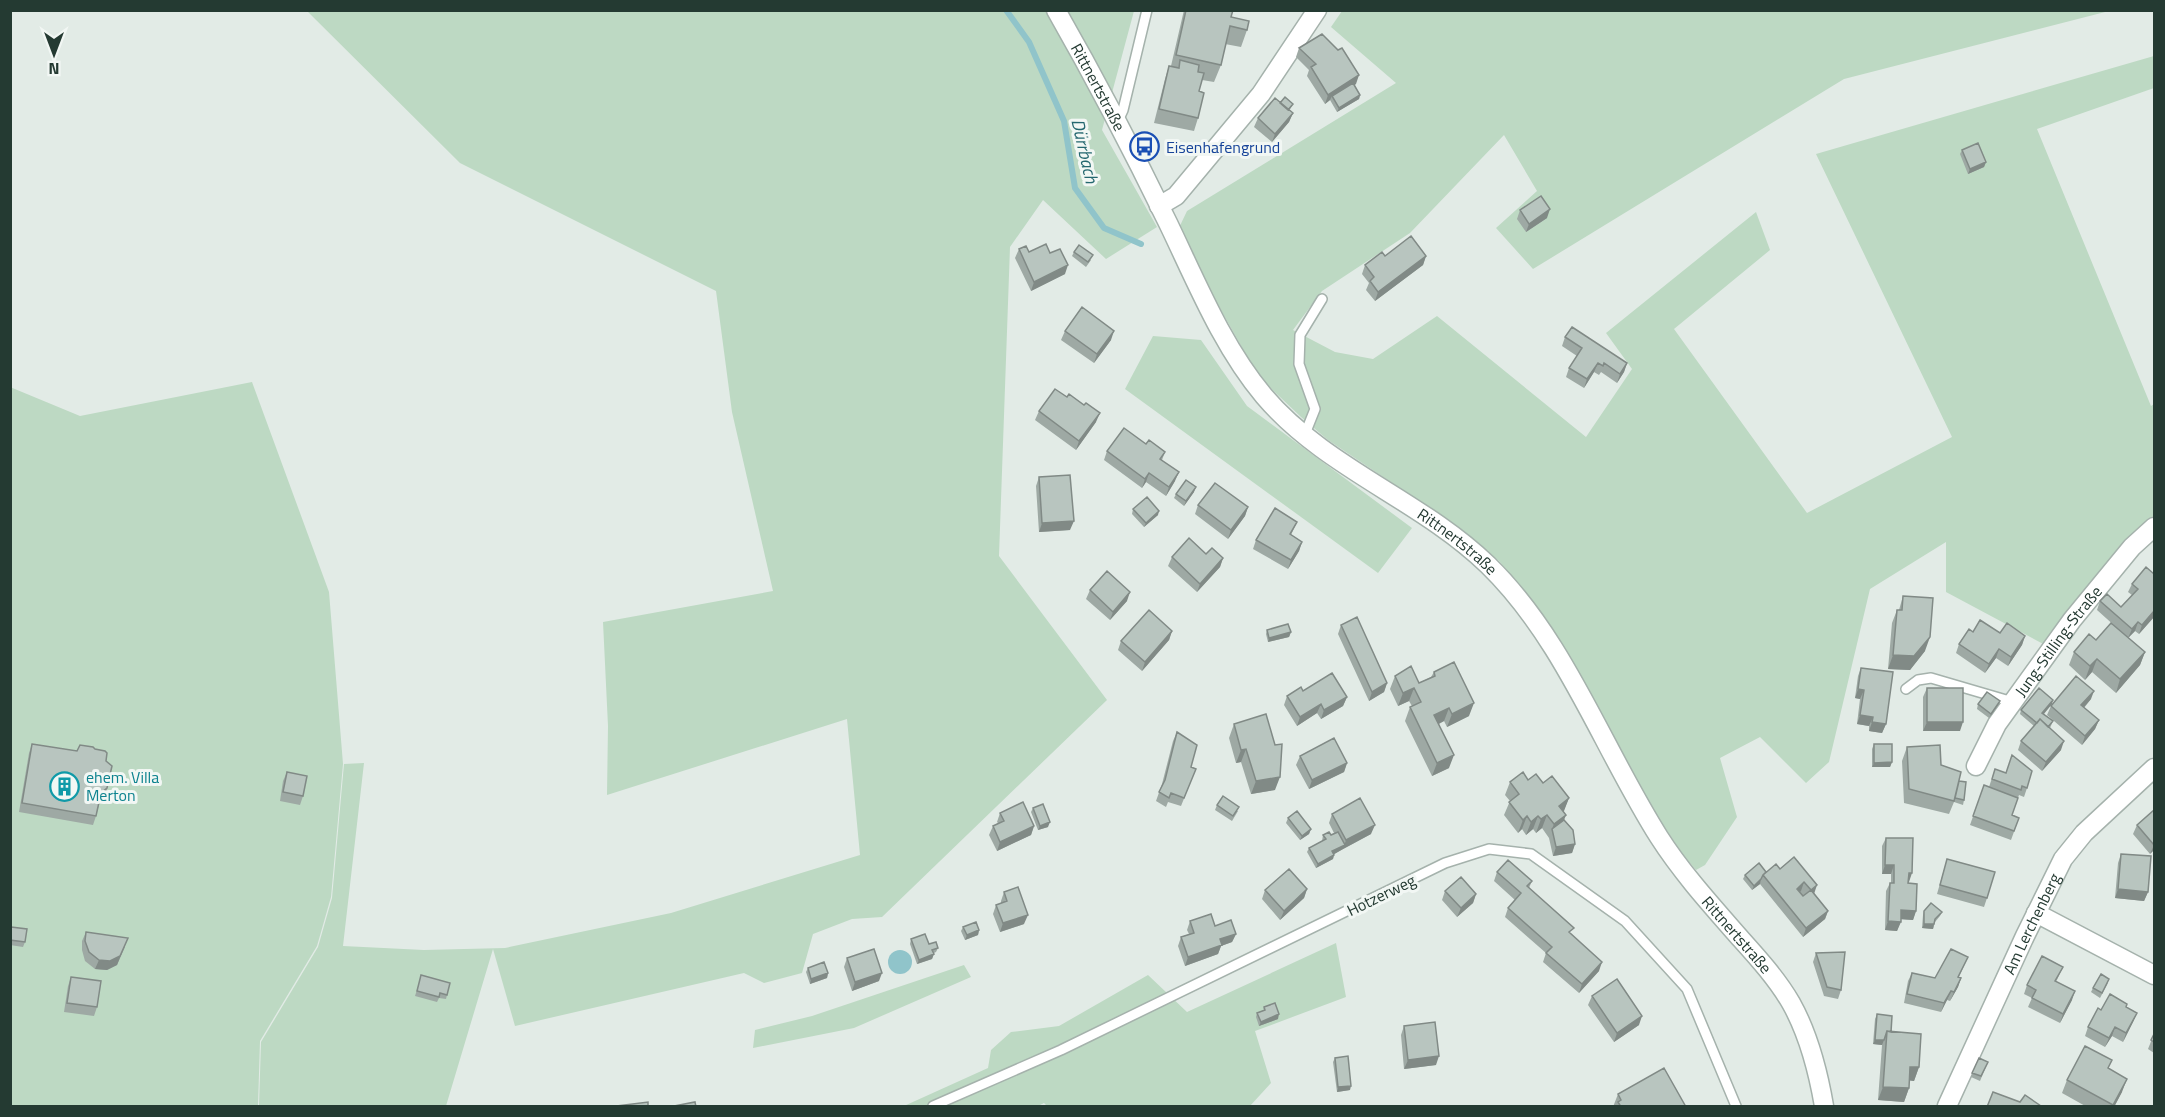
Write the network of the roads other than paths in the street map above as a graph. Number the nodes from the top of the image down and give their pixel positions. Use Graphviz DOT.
graph roads {
  1 [pos="1056,10"];
  2 [pos="1147,10"];
  3 [pos="1317,10"];
  4 [pos="1117,123"];
  5 [pos="1160,206"];
  6 [pos="1322,299"];
  7 [pos="1305,435"];
  8 [pos="2154,527"];
  9 [pos="1906,689"];
  10 [pos="2013,702"];
  11 [pos="1976,766"];
  12 [pos="2154,768"];
  13 [pos="2036,913"];
  14 [pos="2154,975"];
  15 [pos="933,1107"];
  16 [pos="1736,1107"];
  17 [pos="1824,1107"];
  18 [pos="1947,1107"];
  1 -- 4 [label="street, Rittnertstraße"];
  2 -- 4 [label="lane"];
  3 -- 5 [label="street"];
  4 -- 5 [label="street, Rittnertstraße"];
  5 -- 7 [label="street, Rittnertstraße"];
  6 -- 7 [label="lane"];
  7 -- 17 [label="street, Rittnertstraße"];
  8 -- 10 [label="street, Jung-Stilling-Straße"];
  9 -- 10 [label="lane"];
  10 -- 11 [label="street, Jung-Stilling-Straße"];
  12 -- 13 [label="street, Am Lerchenberg"];
  13 -- 14 [label="street"];
  13 -- 18 [label="street, Am Lerchenberg"];
  15 -- 16 [label="lane, Hotzerweg"];
}
